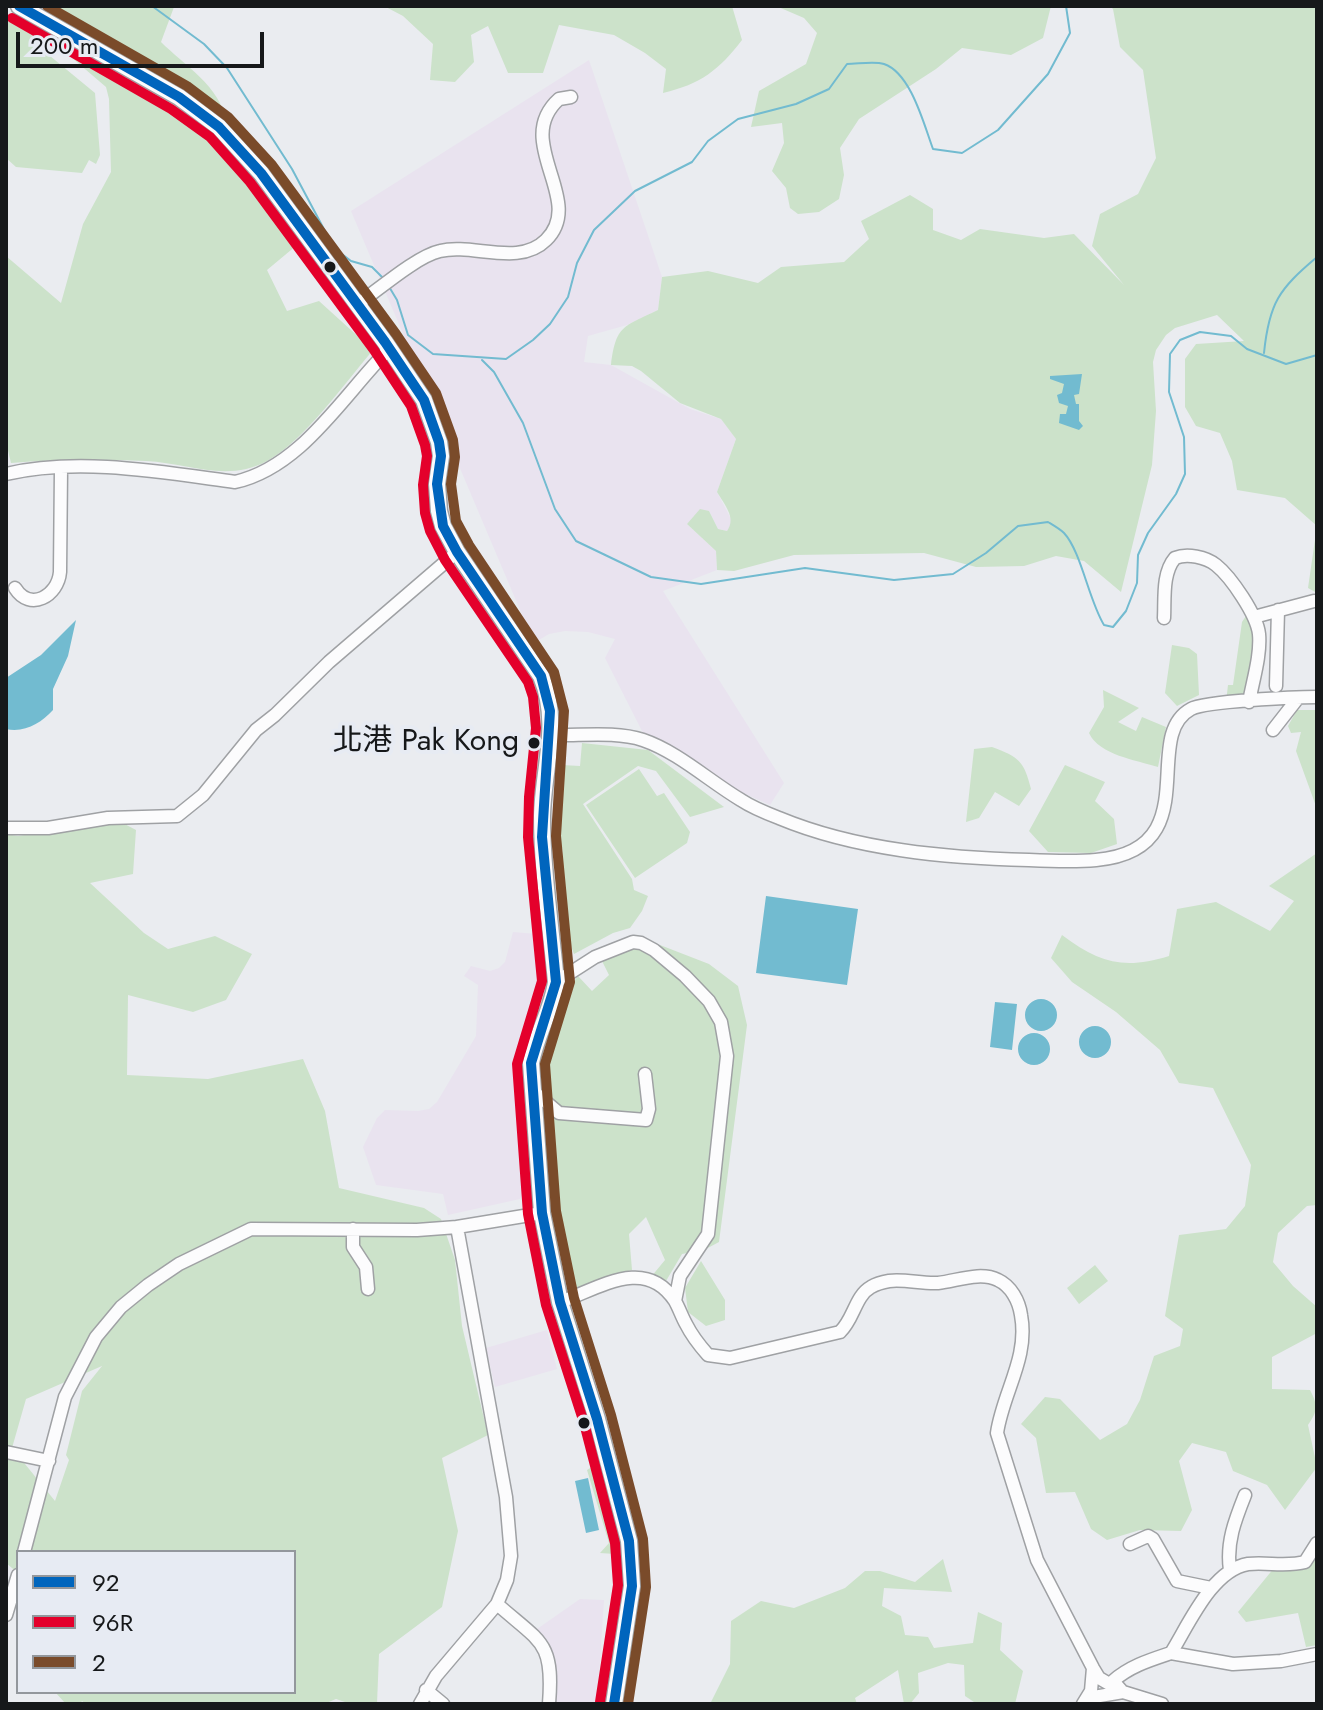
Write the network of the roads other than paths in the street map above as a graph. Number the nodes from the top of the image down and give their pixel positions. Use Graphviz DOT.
graph roads {
  1 [pos="19,6"];
  2 [pos="571,97"];
  3 [pos="358,304"];
  4 [pos="390,348"];
  5 [pos="61,469"];
  6 [pos="6,474"];
  7 [pos="457,552"];
  8 [pos="15,588"];
  9 [pos="1314,601"];
  10 [pos="1278,610"];
  11 [pos="1254,617"];
  12 [pos="1164,618"];
  13 [pos="1276,686"];
  14 [pos="1317,697"];
  15 [pos="1298,698"];
  16 [pos="1249,702"];
  17 [pos="1273,730"];
  18 [pos="552,735"];
  19 [pos="6,828"];
  20 [pos="556,982"];
  21 [pos="645,1074"];
  22 [pos="533,1091"];
  23 [pos="542,1213"];
  24 [pos="457,1227"];
  25 [pos="353,1229"];
  26 [pos="368,1289"];
  27 [pos="675,1301"];
  28 [pos="560,1302"];
  29 [pos="6,1452"];
  30 [pos="49,1461"];
  31 [pos="1245,1495"];
  32 [pos="1317,1543"];
  33 [pos="1130,1544"];
  34 [pos="25,1550"];
  35 [pos="1230,1570"];
  36 [pos="16,1582"];
  37 [pos="1211,1588"];
  38 [pos="497,1604"];
  39 [pos="6,1615"];
  40 [pos="1171,1653"];
  41 [pos="1317,1654"];
  42 [pos="1093,1668"];
  43 [pos="426,1690"];
  44 [pos="1123,1692"];
  45 [pos="1086,1701"];
  46 [pos="420,1704"];
  47 [pos="443,1704"];
  48 [pos="549,1704"];
  49 [pos="614,1704"];
  50 [pos="1162,1704"];
  1 -- 3 [label="main road"];
  2 -- 3 [label="street"];
  3 -- 4 [label="main road"];
  4 -- 5 [label="street"];
  4 -- 7 [label="main road"];
  5 -- 6 [label="street"];
  5 -- 8 [label="street"];
  7 -- 18 [label="main road"];
  7 -- 19 [label="street"];
  9 -- 10 [label="street"];
  10 -- 11 [label="street"];
  10 -- 13 [label="street"];
  11 -- 12 [label="street"];
  11 -- 16 [label="street"];
  14 -- 15 [label="street"];
  15 -- 16 [label="street"];
  15 -- 17 [label="street"];
  16 -- 18 [label="street"];
  18 -- 20 [label="main road"];
  20 -- 22 [label="main road"];
  20 -- 27 [label="street"];
  21 -- 22 [label="street"];
  22 -- 23 [label="main road"];
  23 -- 24 [label="street"];
  23 -- 28 [label="main road"];
  24 -- 25 [label="street"];
  24 -- 38 [label="street"];
  25 -- 26 [label="street"];
  25 -- 30 [label="street"];
  27 -- 28 [label="street"];
  27 -- 42 [label="street"];
  28 -- 49 [label="main road"];
  29 -- 30 [label="street"];
  30 -- 34 [label="street"];
  31 -- 35 [label="street"];
  32 -- 35 [label="street"];
  33 -- 37 [label="street"];
  35 -- 37 [label="street"];
  36 -- 39 [label="street"];
  37 -- 40 [label="street"];
  38 -- 43 [label="street"];
  38 -- 48 [label="street"];
  40 -- 41 [label="street"];
  40 -- 44 [label="street"];
  42 -- 44 [label="street"];
  42 -- 45 [label="street"];
  43 -- 46 [label="street"];
  43 -- 47 [label="street"];
  44 -- 45 [label="street"];
  44 -- 50 [label="street"];
}
